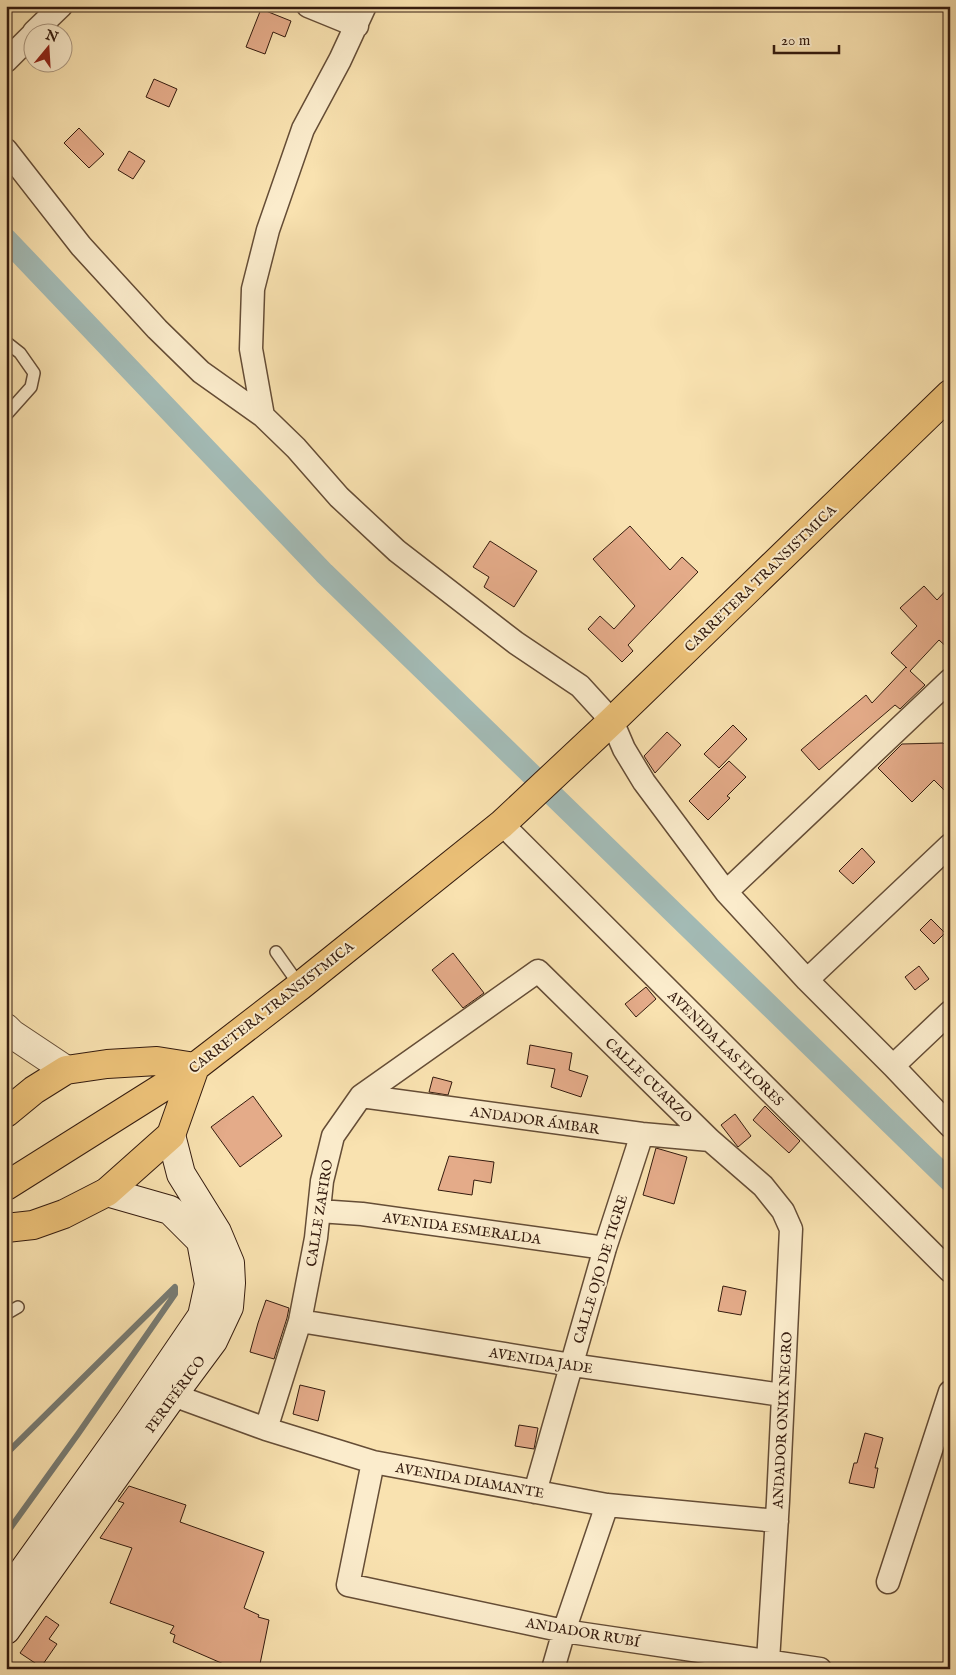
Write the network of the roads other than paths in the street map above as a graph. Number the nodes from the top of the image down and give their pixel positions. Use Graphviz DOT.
graph roads {
  1 [pos="61,6"];
  2 [pos="308,6"];
  3 [pos="361,16"];
  4 [pos="46,22"];
  5 [pos="22,46"];
  6 [pos="6,61"];
  7 [pos="6,150"];
  8 [pos="6,342"];
  9 [pos="950,394"];
  10 [pos="6,415"];
  11 [pos="263,416"];
  12 [pos="950,680"];
  13 [pos="612,721"];
  14 [pos="511,816"];
  15 [pos="950,845"];
  16 [pos="726,892"];
  17 [pos="276,952"];
  18 [pos="538,971"];
  19 [pos="807,980"];
  20 [pos="300,986"];
  21 [pos="950,1012"];
  22 [pos="6,1028"];
  23 [pos="893,1066"];
  24 [pos="195,1067"];
  25 [pos="66,1070"];
  26 [pos="361,1096"];
  27 [pos="6,1113"];
  28 [pos="950,1126"];
  29 [pos="642,1134"];
  30 [pos="170,1135"];
  31 [pos="710,1140"];
  32 [pos="6,1186"];
  33 [pos="763,1186"];
  34 [pos="107,1192"];
  35 [pos="319,1211"];
  36 [pos="6,1228"];
  37 [pos="605,1248"];
  38 [pos="950,1271"];
  39 [pos="220,1284"];
  40 [pos="18,1307"];
  41 [pos="6,1314"];
  42 [pos="300,1321"];
  43 [pos="572,1365"];
  44 [pos="950,1392"];
  45 [pos="174,1395"];
  46 [pos="782,1395"];
  47 [pos="266,1429"];
  48 [pos="374,1462"];
  49 [pos="535,1492"];
  50 [pos="607,1505"];
  51 [pos="777,1522"];
  52 [pos="888,1582"];
  53 [pos="6,1595"];
  54 [pos="6,1630"];
  55 [pos="564,1631"];
  56 [pos="768,1661"];
  57 [pos="553,1669"];
  58 [pos="820,1669"];
  1 -- 4 [label="street"];
  2 -- 3 [label="street"];
  3 -- 11 [label="street"];
  5 -- 6 [label="street"];
  7 -- 11 [label="street"];
  8 -- 10 [label="lane"];
  9 -- 13 [label="main road, CARRETERA TRANSISTMICA"];
  11 -- 13 [label="street"];
  12 -- 16 [label="street"];
  13 -- 14 [label="main road, CARRETERA TRANSISTMICA"];
  13 -- 16 [label="street"];
  14 -- 20 [label="main road, CARRETERA TRANSISTMICA"];
  14 -- 38 [label="street, AVENIDA LAS FLORES"];
  15 -- 19 [label="street"];
  16 -- 19 [label="street"];
  17 -- 20 [label="lane"];
  18 -- 26 [label="street, CALLE ZAFIRO"];
  18 -- 31 [label="street, CALLE CUARZO"];
  19 -- 23 [label="street"];
  20 -- 24 [label="main road, CARRETERA TRANSISTMICA"];
  21 -- 23 [label="street"];
  22 -- 25 [label="main road"];
  23 -- 28 [label="street"];
  24 -- 25 [label="main road"];
  24 -- 30 [label="main road"];
  24 -- 32 [label="main road, CARRETERA TRANSISTMICA"];
  25 -- 27 [label="main road"];
  26 -- 29 [label="street, ANDADOR ÁMBAR"];
  26 -- 35 [label="street, CALLE ZAFIRO"];
  29 -- 31 [label="street, ANDADOR ÁMBAR"];
  29 -- 37 [label="street, CALLE OJO DE TIGRE"];
  30 -- 34 [label="main road"];
  30 -- 39 [label="main road, PERIFÉRICO"];
  31 -- 33 [label="street, CALLE CUARZO"];
  33 -- 46 [label="street, ANDADOR ONIX NEGRO"];
  34 -- 36 [label="main road"];
  34 -- 39 [label="main road, PERIFÉRICO"];
  35 -- 37 [label="street, AVENIDA ESMERALDA"];
  35 -- 42 [label="street, CALLE ZAFIRO"];
  37 -- 43 [label="street, CALLE OJO DE TIGRE"];
  39 -- 45 [label="main road, PERIFÉRICO"];
  39 -- 53 [label="main road, PERIFÉRICO"];
  40 -- 41 [label="lane"];
  42 -- 43 [label="street, AVENIDA JADE"];
  42 -- 47 [label="street, CALLE ZAFIRO"];
  43 -- 46 [label="street, AVENIDA JADE"];
  43 -- 49 [label="street, CALLE OJO DE TIGRE"];
  44 -- 52 [label="street"];
  45 -- 47 [label="street, AVENIDA DIAMANTE"];
  45 -- 54 [label="main road, PERIFÉRICO"];
  46 -- 51 [label="street, ANDADOR ONIX NEGRO"];
  47 -- 48 [label="street, AVENIDA DIAMANTE"];
  48 -- 49 [label="street, AVENIDA DIAMANTE"];
  48 -- 55 [label="street, ANDADOR RUBÍ"];
  49 -- 50 [label="street, AVENIDA DIAMANTE"];
  50 -- 51 [label="street, AVENIDA DIAMANTE"];
  50 -- 55 [label="street"];
  51 -- 56 [label="street, ANDADOR ONIX NEGRO"];
  55 -- 56 [label="street, ANDADOR RUBÍ"];
  55 -- 57 [label="street"];
  56 -- 58 [label="street, ANDADOR RUBÍ"];
}
